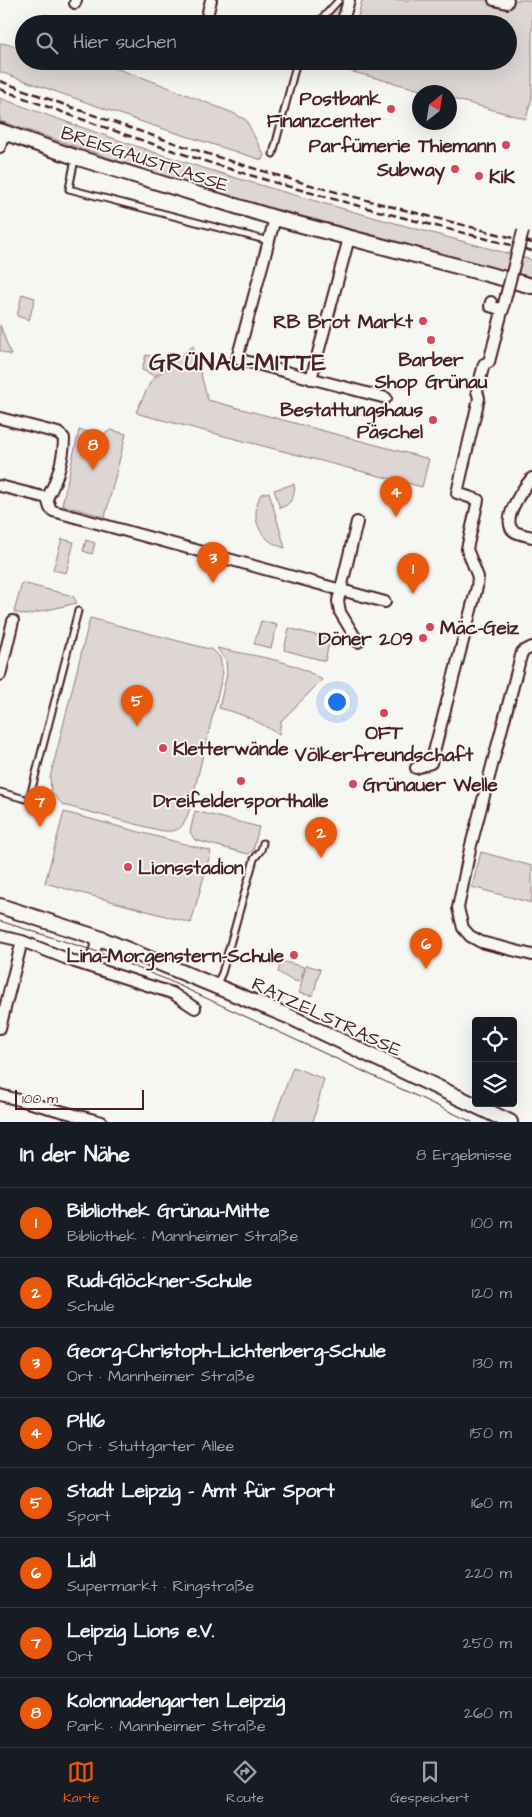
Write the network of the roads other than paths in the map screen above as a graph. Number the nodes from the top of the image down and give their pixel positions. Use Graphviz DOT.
graph roads {
  1 [pos="212,0"];
  2 [pos="339,0"];
  3 [pos="349,0"];
  4 [pos="494,0"];
  5 [pos="508,0"];
  6 [pos="208,15"];
  7 [pos="325,15"];
  8 [pos="345,15"];
  9 [pos="295,70"];
  10 [pos="2,131"];
  11 [pos="0,147"];
  12 [pos="273,154"];
  13 [pos="75,156"];
  14 [pos="275,218"];
  15 [pos="524,228"];
  16 [pos="349,238"];
  17 [pos="269,241"];
  18 [pos="532,286"];
  19 [pos="491,302"];
  20 [pos="503,310"];
  21 [pos="312,379"];
  22 [pos="386,398"];
  23 [pos="0,418"];
  24 [pos="532,478"];
  25 [pos="0,486"];
  26 [pos="47,498"];
  27 [pos="357,522"];
  28 [pos="532,537"];
  29 [pos="339,589"];
  30 [pos="385,602"];
  31 [pos="78,611"];
  32 [pos="13,621"];
  33 [pos="358,642"];
  34 [pos="532,647"];
  35 [pos="0,675"];
  36 [pos="416,768"];
  37 [pos="0,792"];
  38 [pos="263,844"];
  39 [pos="0,906"];
  40 [pos="0,936"];
  41 [pos="99,938"];
  42 [pos="22,941"];
  43 [pos="532,955"];
  44 [pos="89,966"];
  45 [pos="216,987"];
  46 [pos="195,1008"];
  47 [pos="0,1028"];
  48 [pos="0,1095"];
  49 [pos="102,1122"];
  50 [pos="510,1122"];
  1 -- 6 [label="street"];
  2 -- 7 [label="lane"];
  3 -- 8 [label="street"];
  4 -- 5 [label="street"];
  9 -- 12 [label="lane"];
  10 -- 11 [label="street, BREISGAUSTRASSE"];
  10 -- 13 [label="main road, BREISGAUSTRASSE"];
  13 -- 14 [label="main road, BREISGAUSTRASSE"];
  13 -- 17 [label="lane"];
  14 -- 16 [label="main road, BREISGAUSTRASSE"];
  14 -- 17 [label="street"];
  15 -- 20 [label="street, bridge"];
  16 -- 18 [label="main road, BREISGAUSTRASSE"];
  16 -- 21 [label="street"];
  17 -- 21 [label="street"];
  19 -- 20 [label="street"];
  20 -- 36 [label="street"];
  21 -- 22 [label="street"];
  23 -- 26 [label="street"];
  24 -- 28 [label="street"];
  25 -- 26 [label="street"];
  26 -- 29 [label="street"];
  27 -- 29 [label="street"];
  29 -- 30 [label="street"];
  29 -- 33 [label="street"];
  31 -- 37 [label="lane"];
  32 -- 35 [label="street"];
  34 -- 43 [label="street"];
  38 -- 45 [label="lane"];
  39 -- 41 [label="main road, RATZELSTRASSE"];
  40 -- 42 [label="street"];
  41 -- 44 [label="street"];
  41 -- 45 [label="main road, RATZELSTRASSE"];
  42 -- 44 [label="street"];
  42 -- 47 [label="street"];
  44 -- 46 [label="street"];
  45 -- 50 [label="main road, RATZELSTRASSE"];
  48 -- 49 [label="street"];
}
